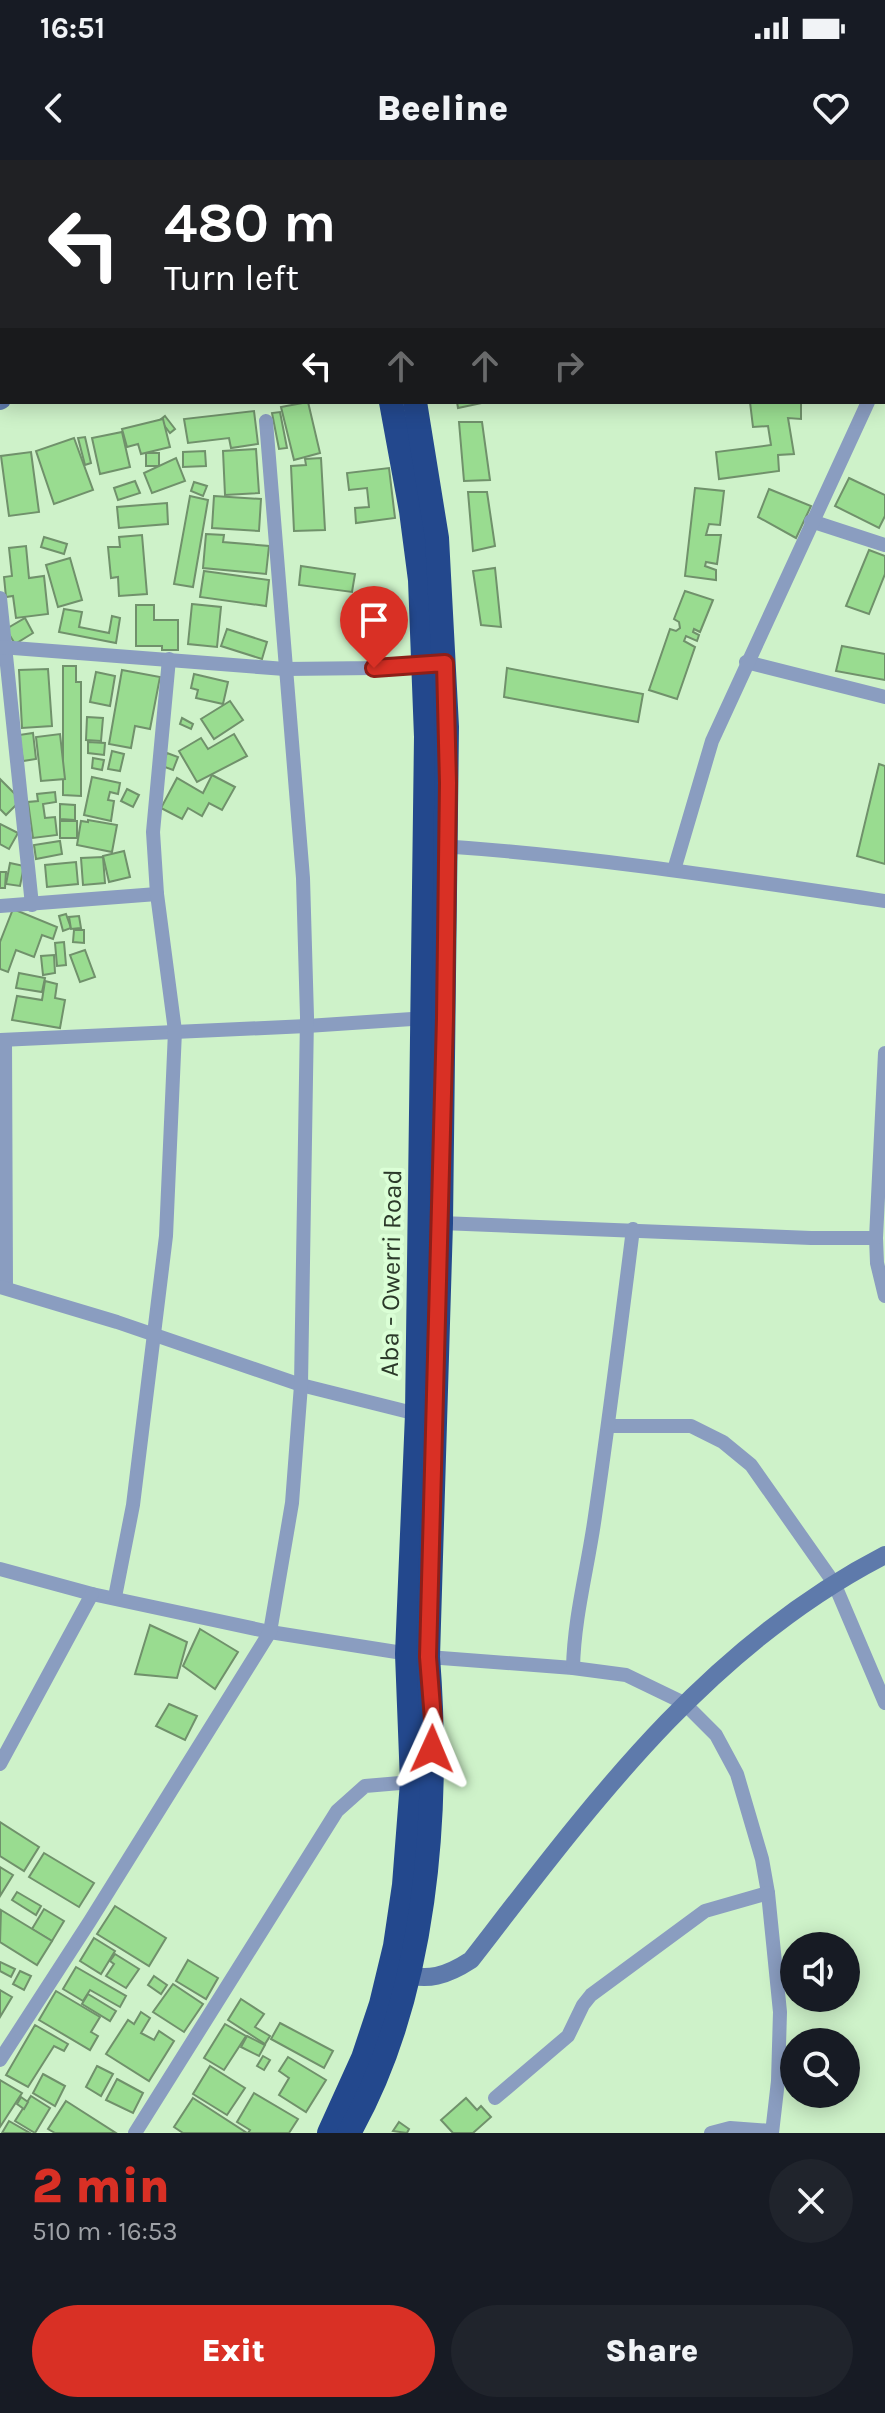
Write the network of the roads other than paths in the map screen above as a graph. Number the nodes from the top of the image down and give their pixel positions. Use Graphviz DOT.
graph roads {
  1 [pos="391,404"];
  2 [pos="415,404"];
  3 [pos="867,404"];
  4 [pos="266,421"];
  5 [pos="811,521"];
  6 [pos="885,545"];
  7 [pos="0,598"];
  8 [pos="3,647"];
  9 [pos="169,659"];
  10 [pos="746,662"];
  11 [pos="434,664"];
  12 [pos="285,669"];
  13 [pos="885,697"];
  14 [pos="436,846"];
  15 [pos="674,870"];
  16 [pos="157,894"];
  17 [pos="885,901"];
  18 [pos="32,905"];
  19 [pos="0,906"];
  20 [pos="434,1018"];
  21 [pos="307,1026"];
  22 [pos="175,1031"];
  23 [pos="2,1040"];
  24 [pos="885,1053"];
  25 [pos="441,1223"];
  26 [pos="633,1229"];
  27 [pos="876,1238"];
  28 [pos="3,1288"];
  29 [pos="885,1296"];
  30 [pos="155,1336"];
  31 [pos="301,1385"];
  32 [pos="417,1414"];
  33 [pos="609,1426"];
  34 [pos="885,1555"];
  35 [pos="0,1569"];
  36 [pos="834,1583"];
  37 [pos="92,1594"];
  38 [pos="115,1597"];
  39 [pos="270,1632"];
  40 [pos="418,1655"];
  41 [pos="573,1668"];
  42 [pos="684,1703"];
  43 [pos="885,1703"];
  44 [pos="1,1760"];
  45 [pos="412,1782"];
  46 [pos="768,1893"];
  47 [pos="399,1972"];
  48 [pos="0,2060"];
  49 [pos="495,2098"];
  50 [pos="772,2132"];
  51 [pos="135,2133"];
  52 [pos="329,2133"];
  53 [pos="349,2133"];
  54 [pos="711,2133"];
  1 -- 11 [label="highway, Aba - Owerri Road"];
  2 -- 11 [label="highway, Aba - Owerri Road"];
  3 -- 5 [label="street"];
  4 -- 12 [label="street"];
  5 -- 6 [label="street"];
  5 -- 10 [label="street"];
  7 -- 8 [label="street"];
  8 -- 9 [label="street"];
  8 -- 18 [label="street"];
  9 -- 12 [label="street"];
  9 -- 16 [label="street"];
  10 -- 13 [label="street"];
  10 -- 15 [label="street"];
  11 -- 12 [label="street"];
  11 -- 14 [label="highway, Aba - Owerri Road"];
  12 -- 21 [label="street"];
  14 -- 15 [label="street"];
  14 -- 20 [label="highway, Aba - Owerri Road"];
  15 -- 17 [label="street"];
  16 -- 18 [label="street"];
  16 -- 22 [label="street"];
  18 -- 19 [label="street"];
  20 -- 21 [label="street"];
  20 -- 25 [label="highway, Aba - Owerri Road"];
  20 -- 32 [label="highway, Aba - Owerri Road"];
  21 -- 22 [label="street"];
  21 -- 31 [label="street"];
  22 -- 23 [label="street"];
  22 -- 30 [label="street"];
  23 -- 28 [label="street"];
  24 -- 27 [label="street"];
  25 -- 26 [label="street"];
  25 -- 40 [label="highway, Aba - Owerri Road"];
  26 -- 27 [label="street"];
  26 -- 33 [label="street"];
  27 -- 29 [label="street"];
  28 -- 30 [label="street"];
  30 -- 31 [label="street"];
  30 -- 38 [label="street"];
  31 -- 32 [label="street"];
  31 -- 39 [label="street"];
  32 -- 40 [label="highway, Aba - Owerri Road"];
  33 -- 36 [label="street"];
  33 -- 41 [label="street"];
  34 -- 36 [label="street"];
  35 -- 37 [label="street"];
  36 -- 42 [label="street"];
  36 -- 43 [label="street"];
  37 -- 38 [label="street"];
  37 -- 44 [label="street"];
  38 -- 39 [label="street"];
  39 -- 40 [label="street"];
  39 -- 48 [label="street"];
  40 -- 41 [label="street"];
  40 -- 45 [label="highway, Aba - Owerri Road"];
  40 -- 47 [label="highway, Aba - Owerri Road"];
  41 -- 42 [label="street"];
  42 -- 46 [label="street"];
  42 -- 47 [label="street"];
  45 -- 47 [label="highway, Aba - Owerri Road"];
  45 -- 51 [label="street"];
  46 -- 49 [label="street"];
  46 -- 50 [label="street"];
  47 -- 52 [label="highway, Aba - Owerri Road"];
  47 -- 53 [label="highway, Aba - Owerri Road"];
  50 -- 54 [label="street"];
}
